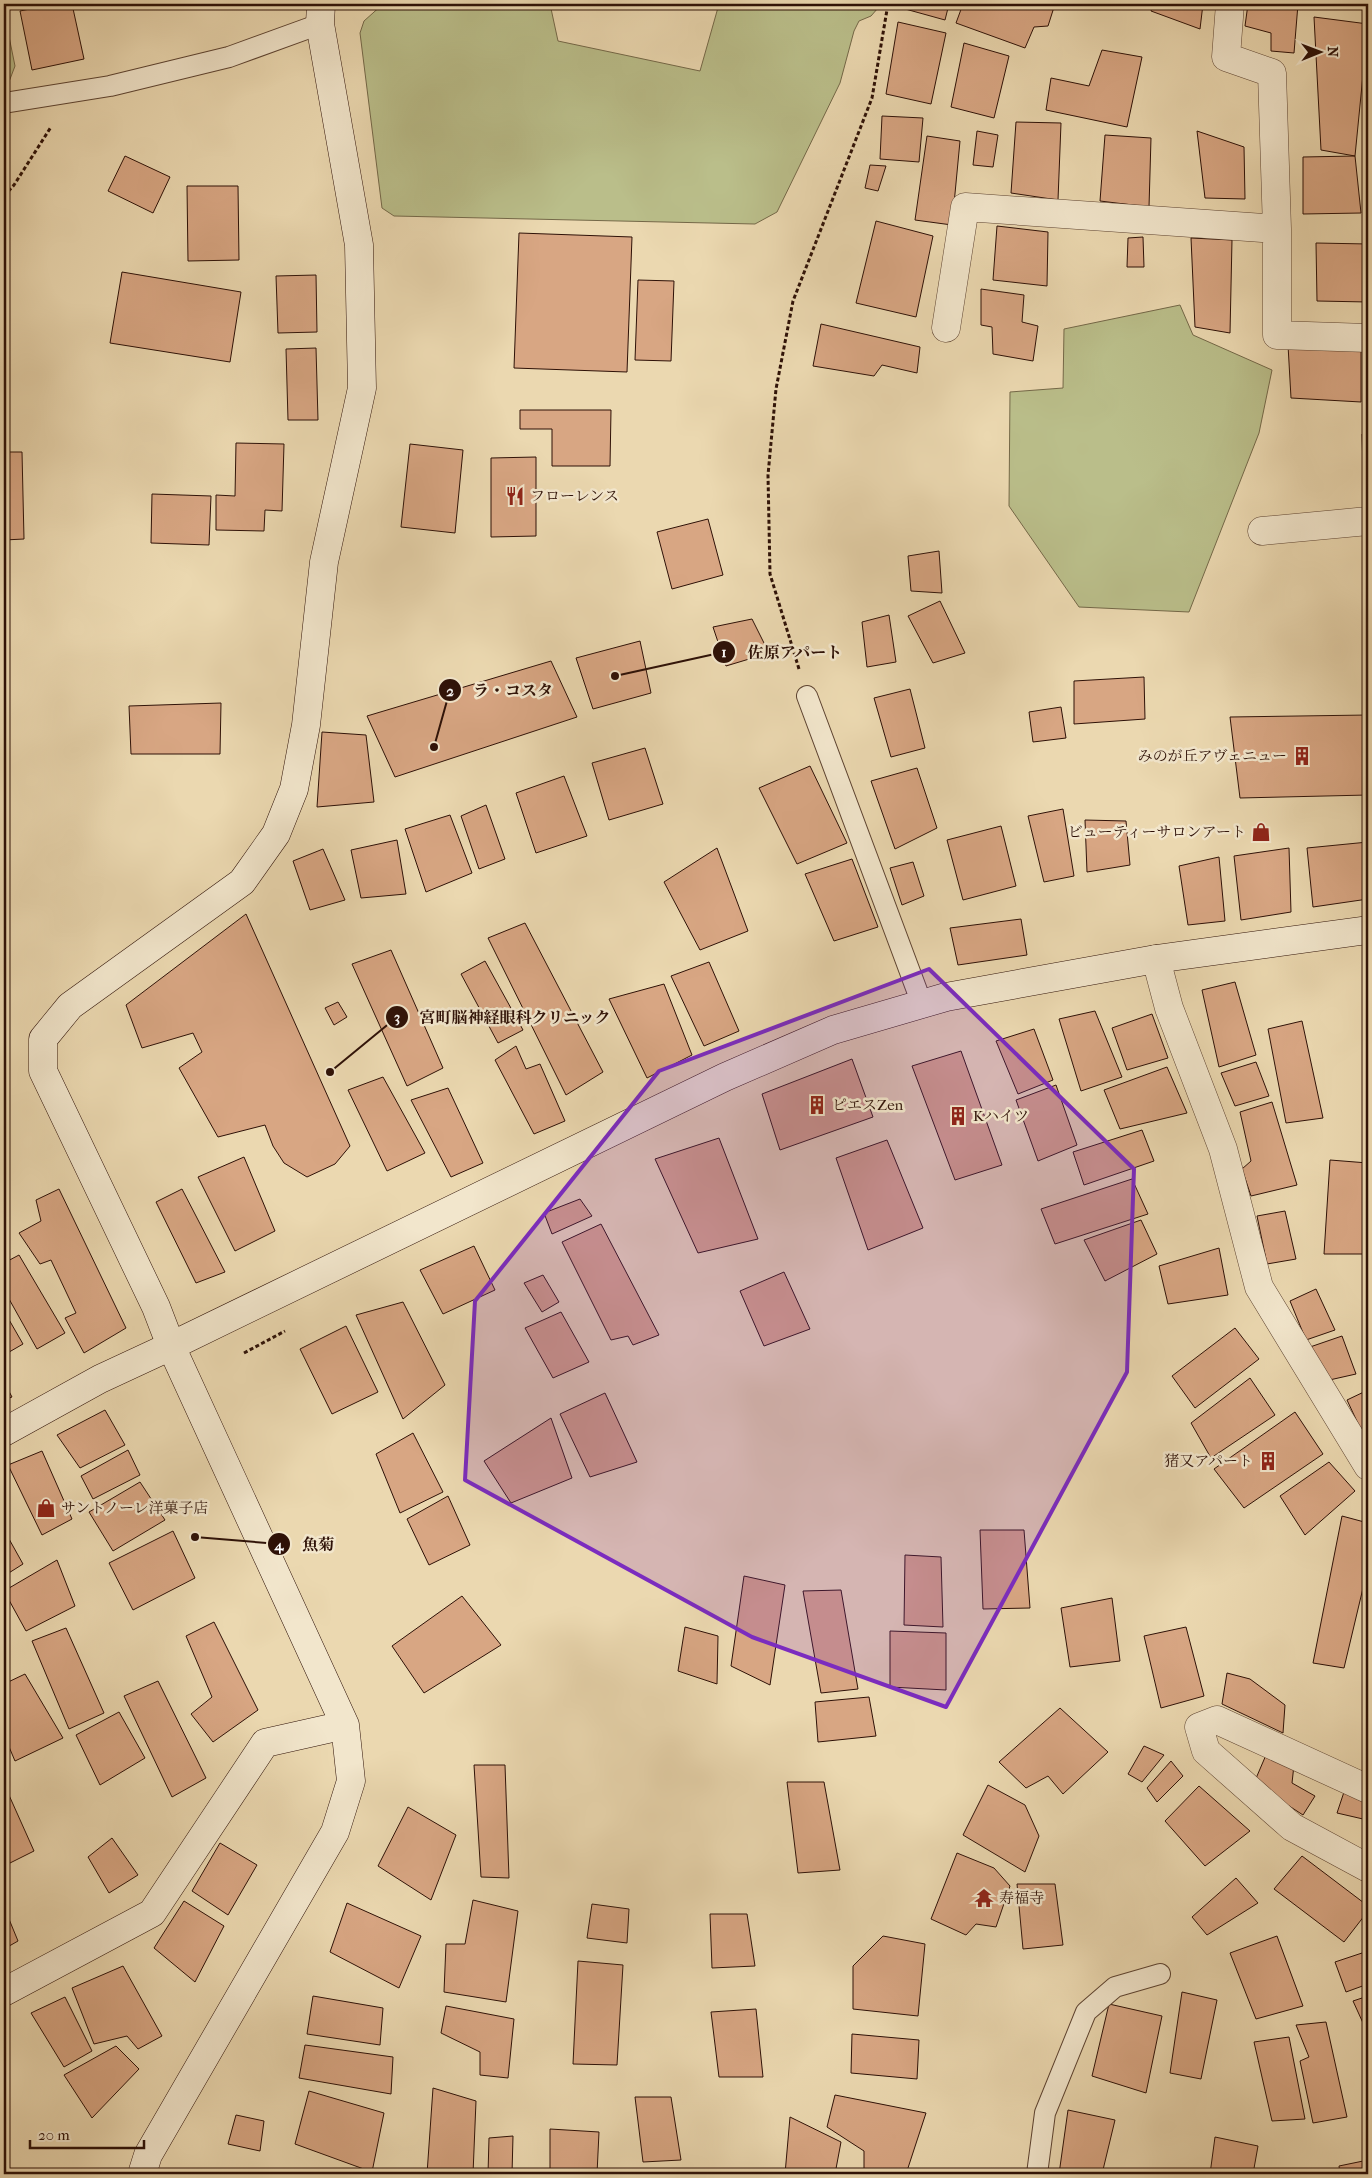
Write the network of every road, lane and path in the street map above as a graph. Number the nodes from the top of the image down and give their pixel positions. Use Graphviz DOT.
graph roads {
  1 [pos="16,4"];
  2 [pos="888,4"];
  3 [pos="1230,4"];
  4 [pos="4,12"];
  5 [pos="320,14"];
  6 [pos="72,92"];
  7 [pos="4,104"];
  8 [pos="4,196"];
  9 [pos="1277,229"];
  10 [pos="946,328"];
  11 [pos="1368,338"];
  12 [pos="1368,521"];
  13 [pos="1262,531"];
  14 [pos="807,696"];
  15 [pos="1368,930"];
  16 [pos="1156,959"];
  17 [pos="922,1004"];
  18 [pos="286,1330"];
  19 [pos="171,1346"];
  20 [pos="244,1353"];
  21 [pos="4,1432"];
  22 [pos="1368,1466"];
  23 [pos="345,1725"];
  24 [pos="1368,1789"];
  25 [pos="1368,1868"];
  26 [pos="1160,1974"];
  27 [pos="4,1992"];
  28 [pos="142,2174"];
  29 [pos="1037,2174"];
  1 -- 4 [label="path"];
  2 -- 14 [label="path"];
  3 -- 9 [label="street"];
  5 -- 6 [label="lane"];
  5 -- 19 [label="street"];
  6 -- 7 [label="lane"];
  6 -- 8 [label="path"];
  9 -- 10 [label="street"];
  9 -- 11 [label="street"];
  12 -- 13 [label="street"];
  14 -- 17 [label="lane"];
  15 -- 16 [label="street"];
  16 -- 17 [label="street"];
  16 -- 22 [label="street"];
  17 -- 19 [label="street"];
  18 -- 20 [label="path"];
  19 -- 21 [label="street"];
  19 -- 23 [label="street"];
  23 -- 27 [label="street"];
  23 -- 28 [label="street"];
  24 -- 25 [label="street"];
  26 -- 29 [label="lane"];
}
